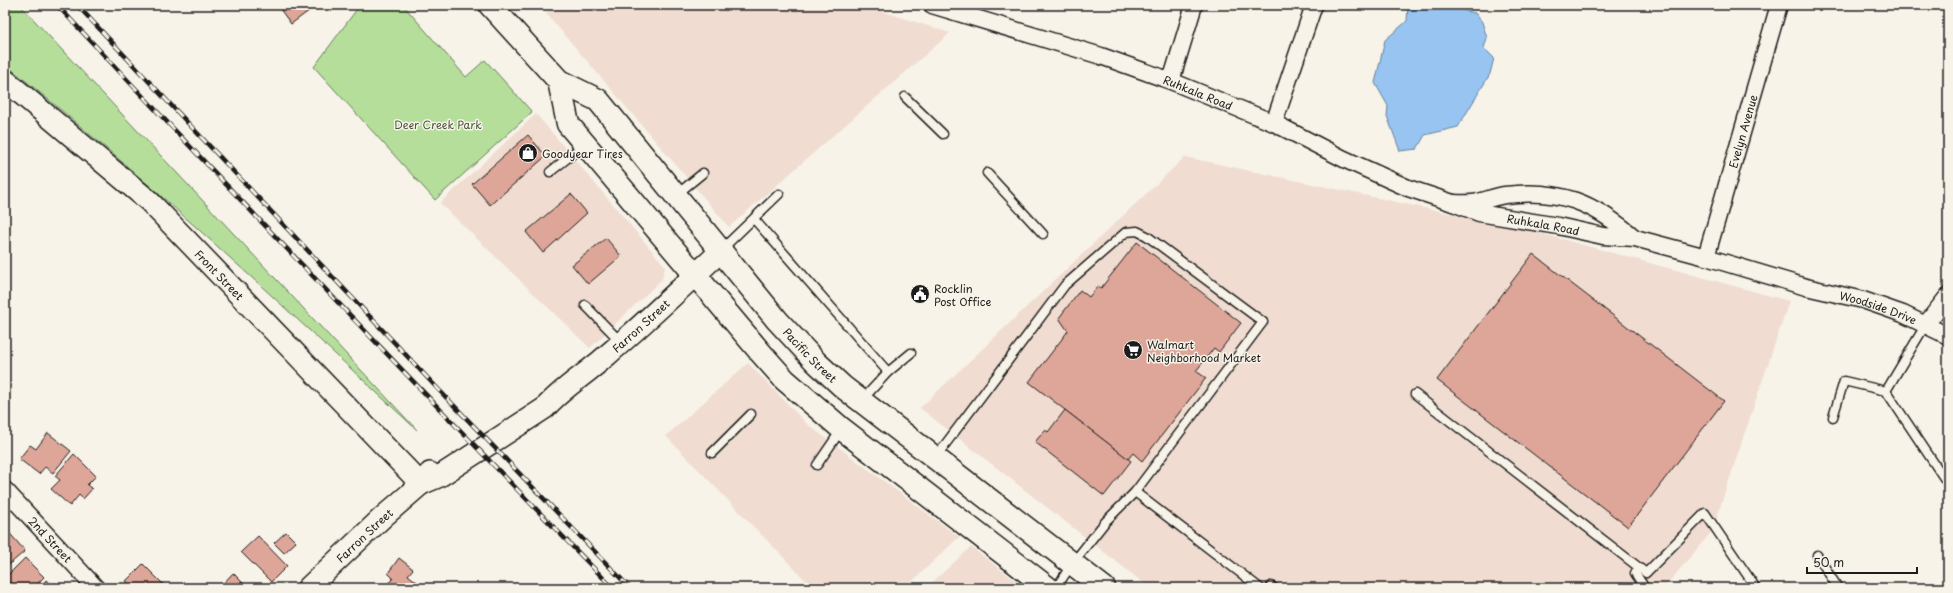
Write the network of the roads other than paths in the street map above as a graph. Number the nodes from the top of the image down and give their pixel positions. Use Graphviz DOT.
graph roads {
  1 [pos="490,5"];
  2 [pos="932,5"];
  3 [pos="1194,5"];
  4 [pos="1314,5"];
  5 [pos="1779,5"];
  6 [pos="5,80"];
  7 [pos="559,81"];
  8 [pos="1171,81"];
  9 [pos="905,97"];
  10 [pos="1274,123"];
  11 [pos="943,134"];
  12 [pos="585,144"];
  13 [pos="550,172"];
  14 [pos="703,173"];
  15 [pos="987,173"];
  16 [pos="779,194"];
  17 [pos="676,195"];
  18 [pos="1453,203"];
  19 [pos="754,219"];
  20 [pos="1043,234"];
  21 [pos="1635,238"];
  22 [pos="722,250"];
  23 [pos="1706,257"];
  24 [pos="695,275"];
  25 [pos="1948,296"];
  26 [pos="585,305"];
  27 [pos="1926,324"];
  28 [pos="1948,336"];
  29 [pos="622,343"];
  30 [pos="911,352"];
  31 [pos="888,372"];
  32 [pos="1886,391"];
  33 [pos="1415,394"];
  34 [pos="861,401"];
  35 [pos="751,414"];
  36 [pos="1833,417"];
  37 [pos="842,429"];
  38 [pos="712,453"];
  39 [pos="935,458"];
  40 [pos="817,465"];
  41 [pos="421,484"];
  42 [pos="1948,484"];
  43 [pos="5,490"];
  44 [pos="1134,492"];
  45 [pos="1817,556"];
  46 [pos="1072,564"];
  47 [pos="1635,573"];
  48 [pos="96,588"];
  49 [pos="308,588"];
  50 [pos="1048,588"];
  51 [pos="1056,588"];
  52 [pos="1104,588"];
  53 [pos="1260,588"];
  54 [pos="1645,588"];
  55 [pos="1756,588"];
  56 [pos="1838,588"];
  1 -- 7 [label="main road, Pacific Street"];
  2 -- 8 [label="street, Ruhkala Road"];
  3 -- 8 [label="street"];
  4 -- 10 [label="street"];
  5 -- 23 [label="street, Evelyn Avenue"];
  6 -- 41 [label="street, Front Street"];
  7 -- 12 [label="main road"];
  7 -- 17 [label="main road, Pacific Street"];
  8 -- 10 [label="street, Ruhkala Road"];
  9 -- 11 [label="lane"];
  10 -- 18 [label="street, Ruhkala Road"];
  12 -- 13 [label="lane"];
  12 -- 24 [label="main road"];
  14 -- 17 [label="lane"];
  15 -- 20 [label="lane"];
  16 -- 19 [label="lane"];
  17 -- 22 [label="main road, Pacific Street"];
  18 -- 21 [label="street, Ruhkala Road"];
  18 -- 21 [label="street, Ruhkala Road"];
  19 -- 22 [label="lane"];
  19 -- 31 [label="lane"];
  21 -- 23 [label="street, Ruhkala Road"];
  22 -- 24 [label="street, Farron Street"];
  22 -- 34 [label="main road, Pacific Street"];
  23 -- 27 [label="street, Woodside Drive"];
  24 -- 29 [label="street, Farron Street"];
  24 -- 37 [label="main road"];
  25 -- 27 [label="street"];
  26 -- 29 [label="lane"];
  27 -- 28 [label="street, Woodside Drive"];
  27 -- 32 [label="lane"];
  29 -- 41 [label="street, Farron Street"];
  30 -- 31 [label="lane"];
  31 -- 34 [label="lane"];
  32 -- 36 [label="lane"];
  32 -- 42 [label="lane"];
  33 -- 55 [label="lane"];
  34 -- 39 [label="main road, Pacific Street"];
  35 -- 38 [label="lane"];
  37 -- 40 [label="lane"];
  37 -- 50 [label="main road"];
  39 -- 44 [label="lane"];
  39 -- 46 [label="main road, Pacific Street"];
  41 -- 49 [label="street, Farron Street"];
  43 -- 48 [label="street, 2nd Street"];
  44 -- 46 [label="lane"];
  44 -- 53 [label="lane"];
  45 -- 56 [label="lane"];
  46 -- 51 [label="lane"];
  46 -- 52 [label="main road, Pacific Street"];
  47 -- 54 [label="lane"];
}
